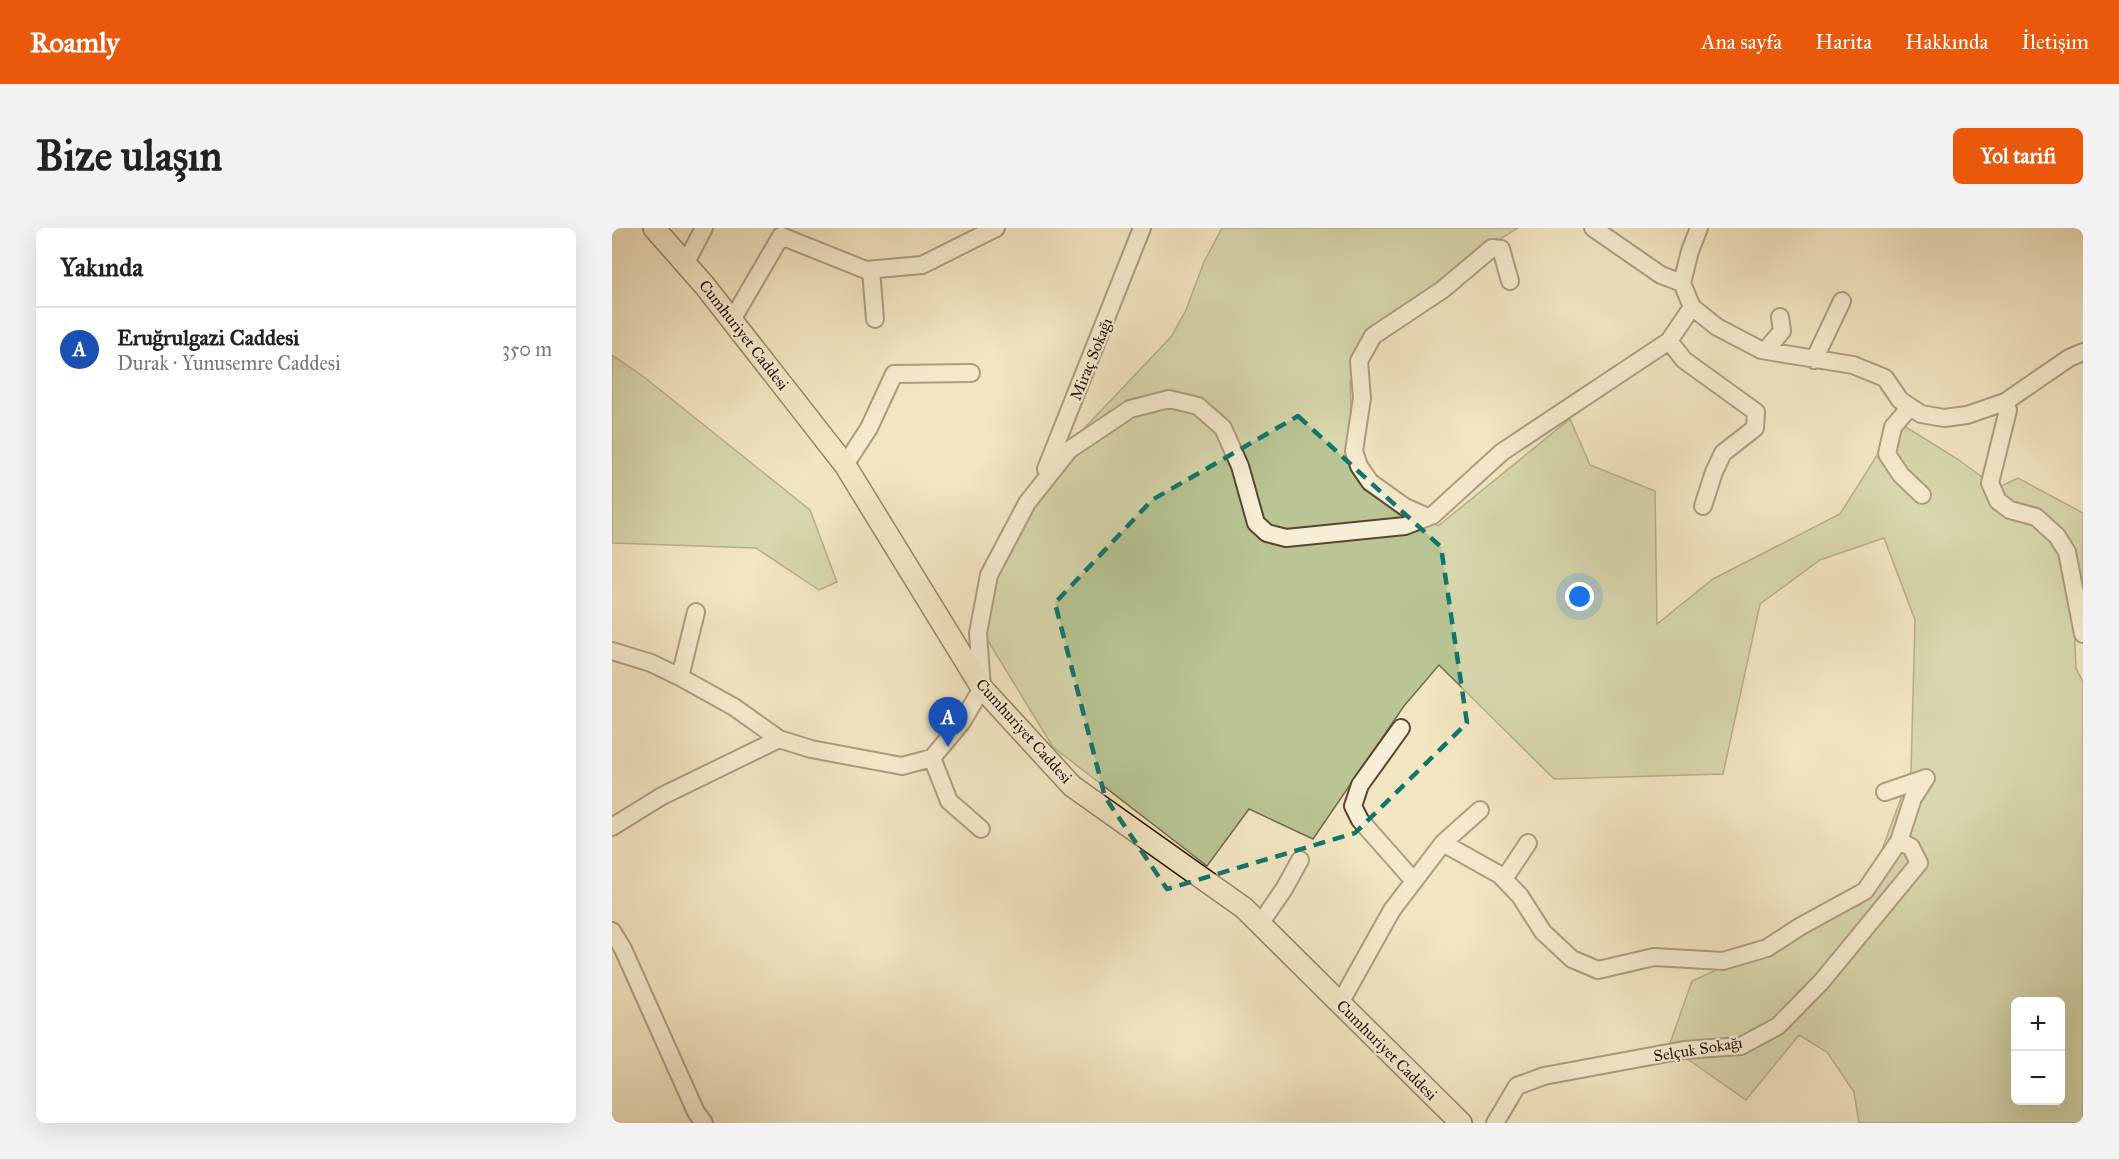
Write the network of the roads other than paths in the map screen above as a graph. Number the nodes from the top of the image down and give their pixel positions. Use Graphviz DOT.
graph roads {
  1 [pos="654,228"];
  2 [pos="704,228"];
  3 [pos="996,228"];
  4 [pos="1142,228"];
  5 [pos="1593,228"];
  6 [pos="1699,228"];
  7 [pos="686,262"];
  8 [pos="871,270"];
  9 [pos="1510,281"];
  10 [pos="1682,284"];
  11 [pos="1842,301"];
  12 [pos="1692,307"];
  13 [pos="1780,317"];
  14 [pos="875,319"];
  15 [pos="732,320"];
  16 [pos="1669,341"];
  17 [pos="1766,350"];
  18 [pos="2083,352"];
  19 [pos="1814,360"];
  20 [pos="971,373"];
  21 [pos="2005,402"];
  22 [pos="1910,407"];
  23 [pos="845,465"];
  24 [pos="1038,490"];
  25 [pos="1922,495"];
  26 [pos="1703,506"];
  27 [pos="1428,517"];
  28 [pos="2081,609"];
  29 [pos="696,612"];
  30 [pos="2083,634"];
  31 [pos="612,651"];
  32 [pos="680,677"];
  33 [pos="982,688"];
  34 [pos="1401,728"];
  35 [pos="779,739"];
  36 [pos="932,759"];
  37 [pos="1885,792"];
  38 [pos="1479,810"];
  39 [pos="612,827"];
  40 [pos="981,829"];
  41 [pos="1899,841"];
  42 [pos="1443,843"];
  43 [pos="1528,843"];
  44 [pos="1300,860"];
  45 [pos="1504,879"];
  46 [pos="1413,880"];
  47 [pos="1260,924"];
  48 [pos="612,931"];
  49 [pos="1340,1003"];
  50 [pos="704,1123"];
  51 [pos="1461,1123"];
  52 [pos="1495,1123"];
  1 -- 7 [label="main road, Cumhuriyet Caddesi"];
  2 -- 7 [label="street"];
  3 -- 8 [label="street"];
  4 -- 24 [label="street, Miraç Sokağı"];
  5 -- 10 [label="street"];
  6 -- 10 [label="street"];
  7 -- 15 [label="main road, Cumhuriyet Caddesi"];
  8 -- 14 [label="street"];
  8 -- 15 [label="street"];
  9 -- 27 [label="street"];
  10 -- 12 [label="street"];
  11 -- 19 [label="street"];
  12 -- 16 [label="street"];
  12 -- 17 [label="street"];
  13 -- 17 [label="street"];
  15 -- 23 [label="main road, Cumhuriyet Caddesi"];
  16 -- 26 [label="street"];
  16 -- 27 [label="street"];
  17 -- 19 [label="street"];
  18 -- 21 [label="street"];
  19 -- 22 [label="street"];
  20 -- 23 [label="street"];
  21 -- 22 [label="street"];
  21 -- 28 [label="street"];
  22 -- 25 [label="street"];
  23 -- 33 [label="main road, Cumhuriyet Caddesi"];
  24 -- 27 [label="street"];
  24 -- 33 [label="street"];
  28 -- 30 [label="street"];
  29 -- 32 [label="street"];
  31 -- 32 [label="street"];
  32 -- 35 [label="street"];
  33 -- 36 [label="street"];
  33 -- 47 [label="main road, Cumhuriyet Caddesi"];
  34 -- 46 [label="street"];
  35 -- 36 [label="street"];
  35 -- 39 [label="street"];
  36 -- 40 [label="street"];
  37 -- 41 [label="street"];
  38 -- 42 [label="street"];
  41 -- 45 [label="street"];
  41 -- 52 [label="street, Selçuk Sokağı"];
  42 -- 45 [label="street"];
  42 -- 46 [label="street"];
  43 -- 45 [label="street"];
  44 -- 47 [label="street"];
  46 -- 49 [label="street"];
  47 -- 49 [label="main road, Cumhuriyet Caddesi"];
  48 -- 50 [label="street"];
  49 -- 51 [label="main road, Cumhuriyet Caddesi"];
}
